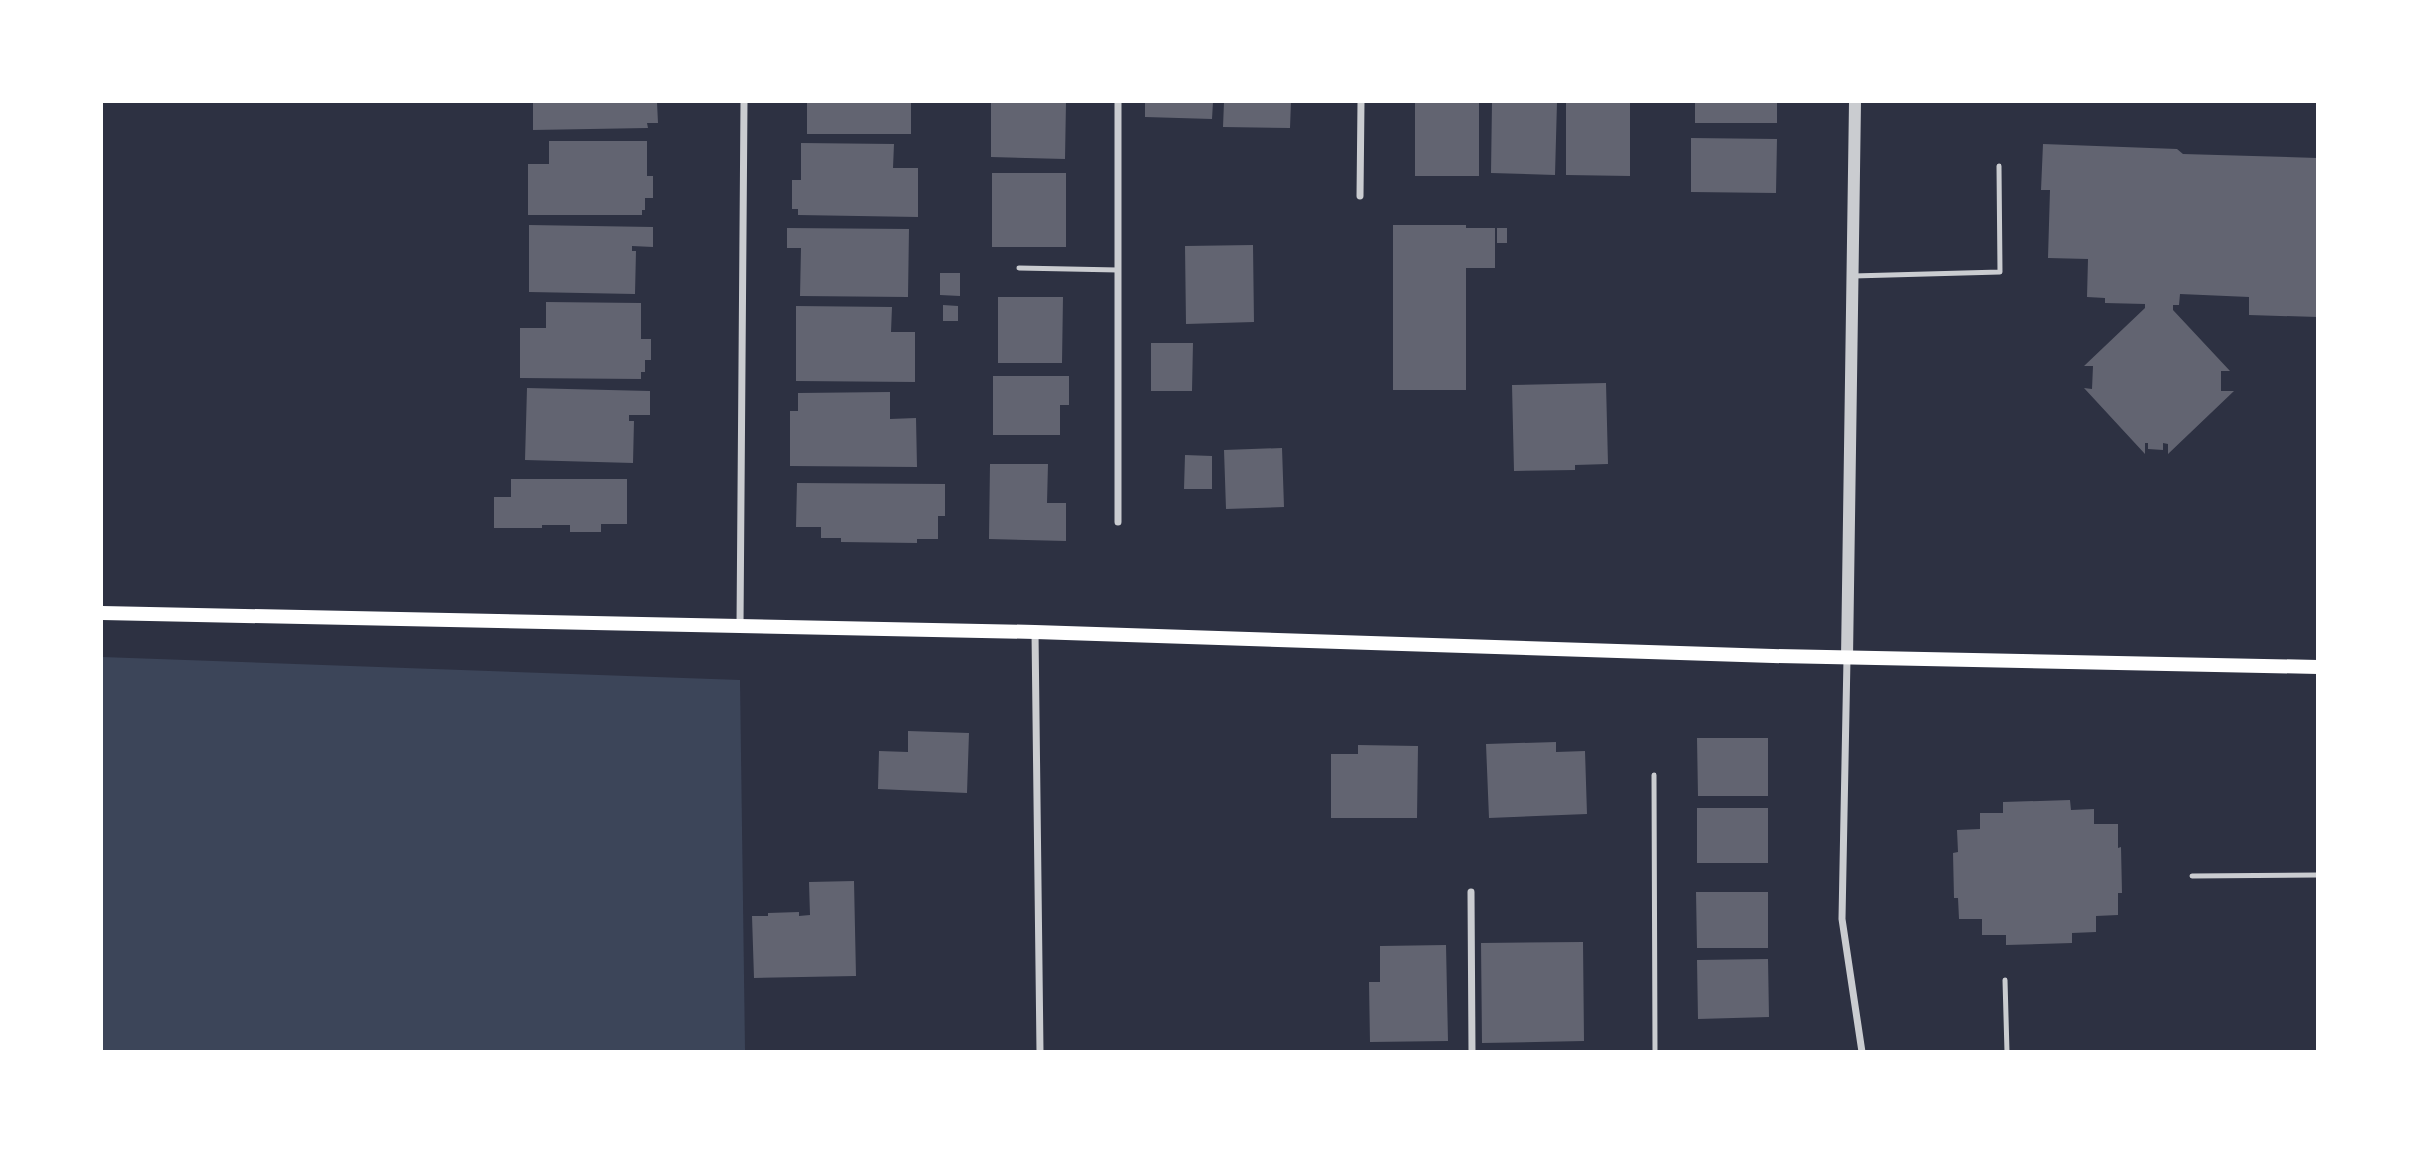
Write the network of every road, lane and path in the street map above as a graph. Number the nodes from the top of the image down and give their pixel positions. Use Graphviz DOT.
graph roads {
  1 [pos="744,102"];
  2 [pos="1118,102"];
  3 [pos="1361,102"];
  4 [pos="1855,102"];
  5 [pos="1999,166"];
  6 [pos="1360,196"];
  7 [pos="1019,268"];
  8 [pos="1118,270"];
  9 [pos="1853,276"];
  10 [pos="1118,522"];
  11 [pos="102,613"];
  12 [pos="740,625"];
  13 [pos="1035,632"];
  14 [pos="1847,657"];
  15 [pos="2318,667"];
  16 [pos="1654,775"];
  17 [pos="2318,875"];
  18 [pos="2192,876"];
  19 [pos="1471,892"];
  20 [pos="2005,980"];
  21 [pos="1040,1052"];
  22 [pos="1472,1052"];
  23 [pos="1655,1052"];
  24 [pos="1862,1052"];
  25 [pos="2007,1052"];
  1 -- 12 [label="street"];
  2 -- 8 [label="street"];
  3 -- 6 [label="street"];
  4 -- 9 [label="street"];
  5 -- 9 [label="lane"];
  7 -- 8 [label="lane"];
  8 -- 10 [label="street"];
  9 -- 14 [label="street"];
  11 -- 12 [label="main road"];
  12 -- 13 [label="main road"];
  13 -- 14 [label="main road"];
  13 -- 21 [label="street"];
  14 -- 15 [label="main road"];
  14 -- 24 [label="street"];
  16 -- 23 [label="lane"];
  17 -- 18 [label="lane"];
  19 -- 22 [label="street"];
  20 -- 25 [label="lane"];
}
